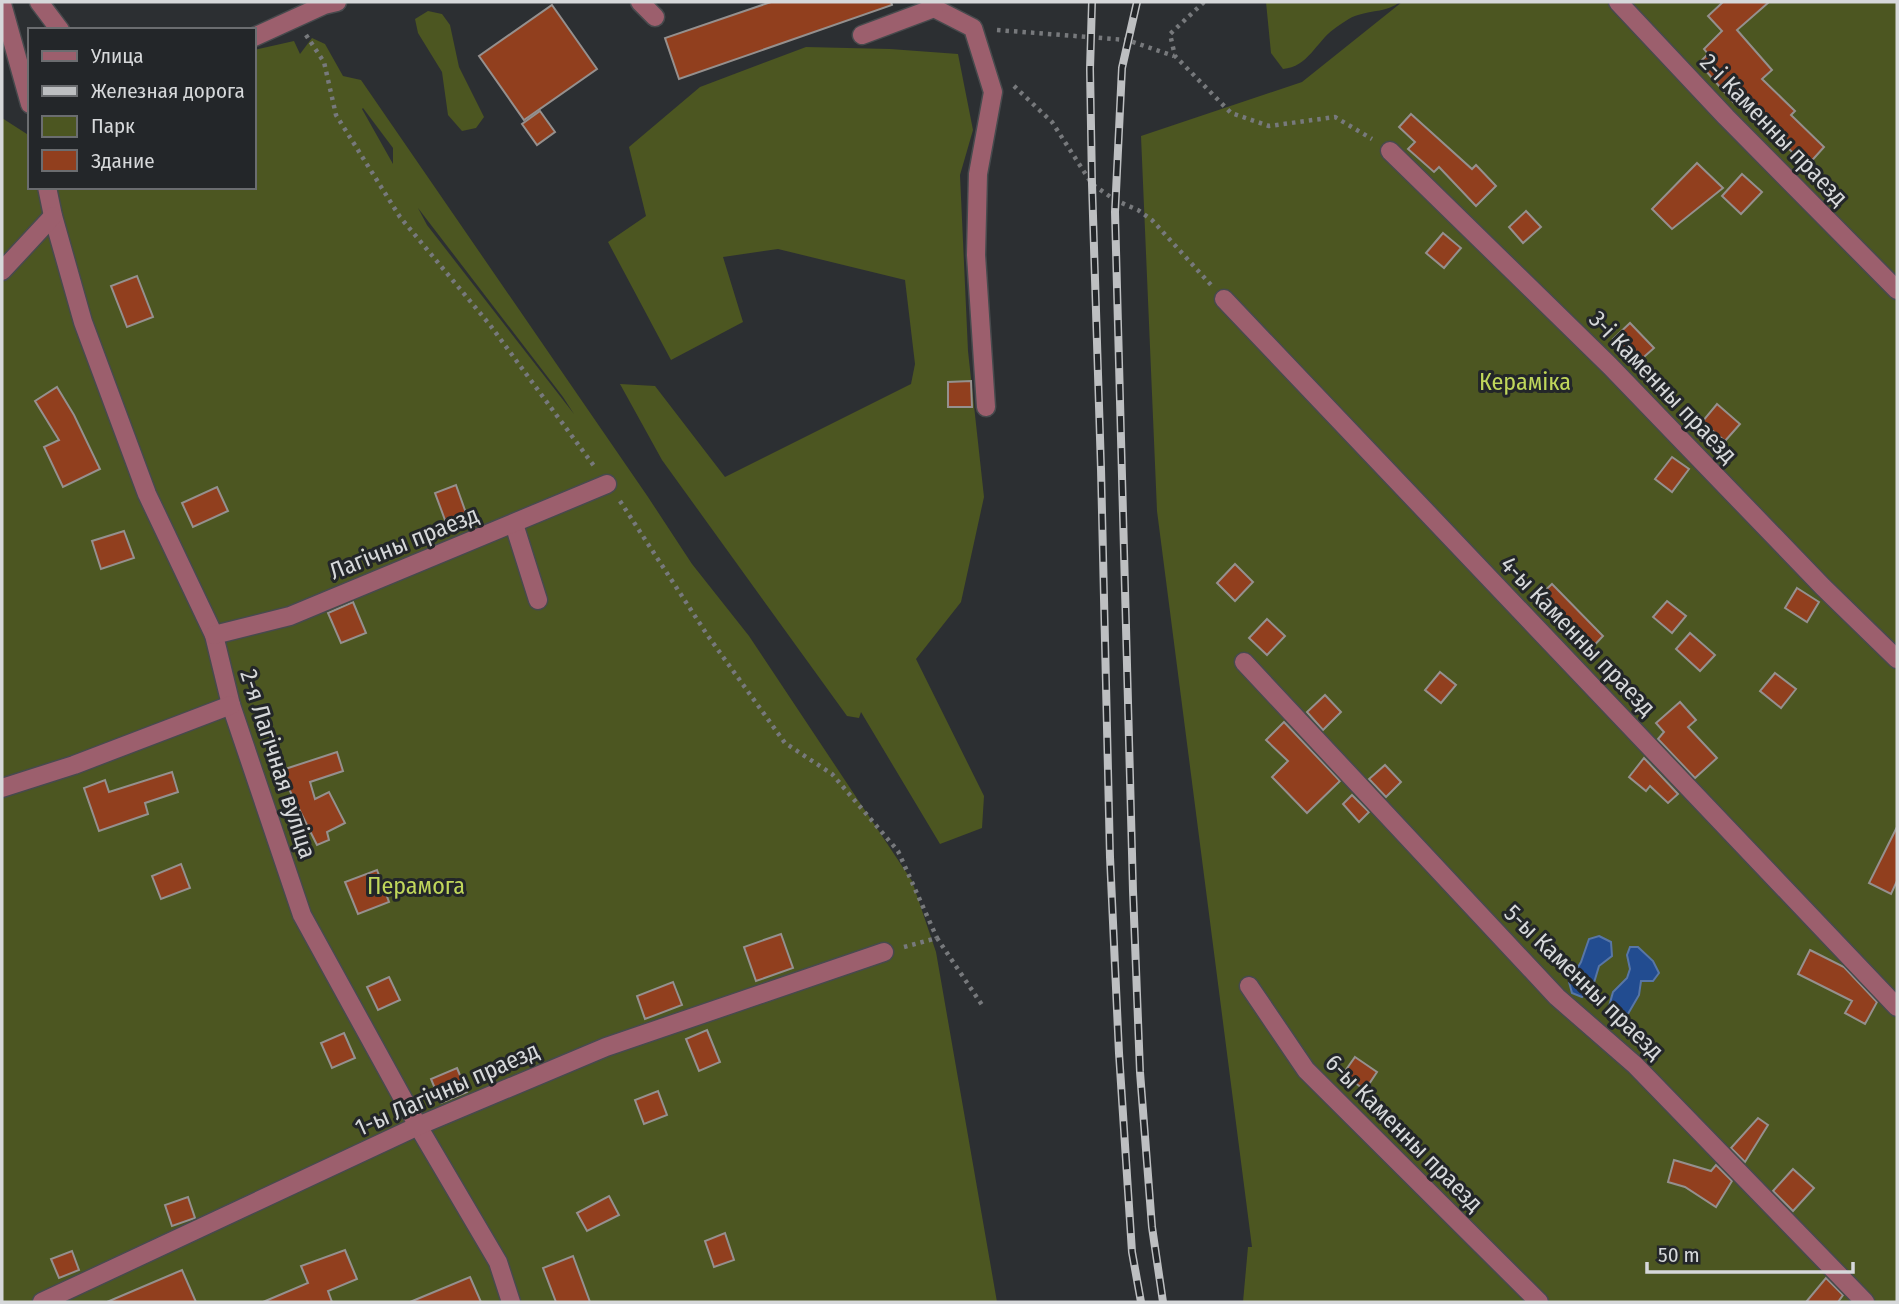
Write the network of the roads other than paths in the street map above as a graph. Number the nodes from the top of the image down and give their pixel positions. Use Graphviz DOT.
graph roads {
  1 [pos="39,2"];
  2 [pos="337,2"];
  3 [pos="640,2"];
  4 [pos="1618,2"];
  5 [pos="2,4"];
  6 [pos="933,5"];
  7 [pos="655,17"];
  8 [pos="58,28"];
  9 [pos="862,35"];
  10 [pos="256,36"];
  11 [pos="28,97"];
  12 [pos="1390,151"];
  13 [pos="47,189"];
  14 [pos="53,216"];
  15 [pos="2,271"];
  16 [pos="1897,290"];
  17 [pos="1224,299"];
  18 [pos="986,407"];
  19 [pos="607,484"];
  20 [pos="514,524"];
  21 [pos="538,600"];
  22 [pos="214,635"];
  23 [pos="1897,659"];
  24 [pos="1244,662"];
  25 [pos="231,705"];
  26 [pos="2,788"];
  27 [pos="884,952"];
  28 [pos="1249,986"];
  29 [pos="1897,1007"];
  30 [pos="418,1126"];
  31 [pos="42,1302"];
  32 [pos="511,1302"];
  33 [pos="1539,1302"];
  34 [pos="1865,1302"];
  1 -- 8 [label="lane"];
  2 -- 10 [label="lane"];
  3 -- 7 [label="lane"];
  4 -- 16 [label="lane, 2-і Каменны праезд"];
  5 -- 11 [label="lane"];
  6 -- 9 [label="lane"];
  6 -- 18 [label="lane"];
  12 -- 23 [label="lane, 3-і Каменны праезд"];
  13 -- 14 [label="lane, 2-я Лагічная вуліца"];
  14 -- 15 [label="lane"];
  14 -- 22 [label="lane, 2-я Лагічная вуліца"];
  17 -- 29 [label="lane, 4-ы Каменны праезд"];
  19 -- 20 [label="lane, Лагічны праезд"];
  20 -- 21 [label="lane"];
  20 -- 22 [label="lane, Лагічны праезд"];
  22 -- 25 [label="lane, 2-я Лагічная вуліца"];
  24 -- 34 [label="lane, 5-ы Каменны праезд"];
  25 -- 26 [label="lane"];
  25 -- 30 [label="lane, 2-я Лагічная вуліца"];
  27 -- 30 [label="lane, 1-ы Лагічны праезд"];
  28 -- 33 [label="lane, 6-ы Каменны праезд"];
  30 -- 31 [label="lane, 1-ы Лагічны праезд"];
  30 -- 32 [label="lane, 2-я Лагічная вуліца"];
}
